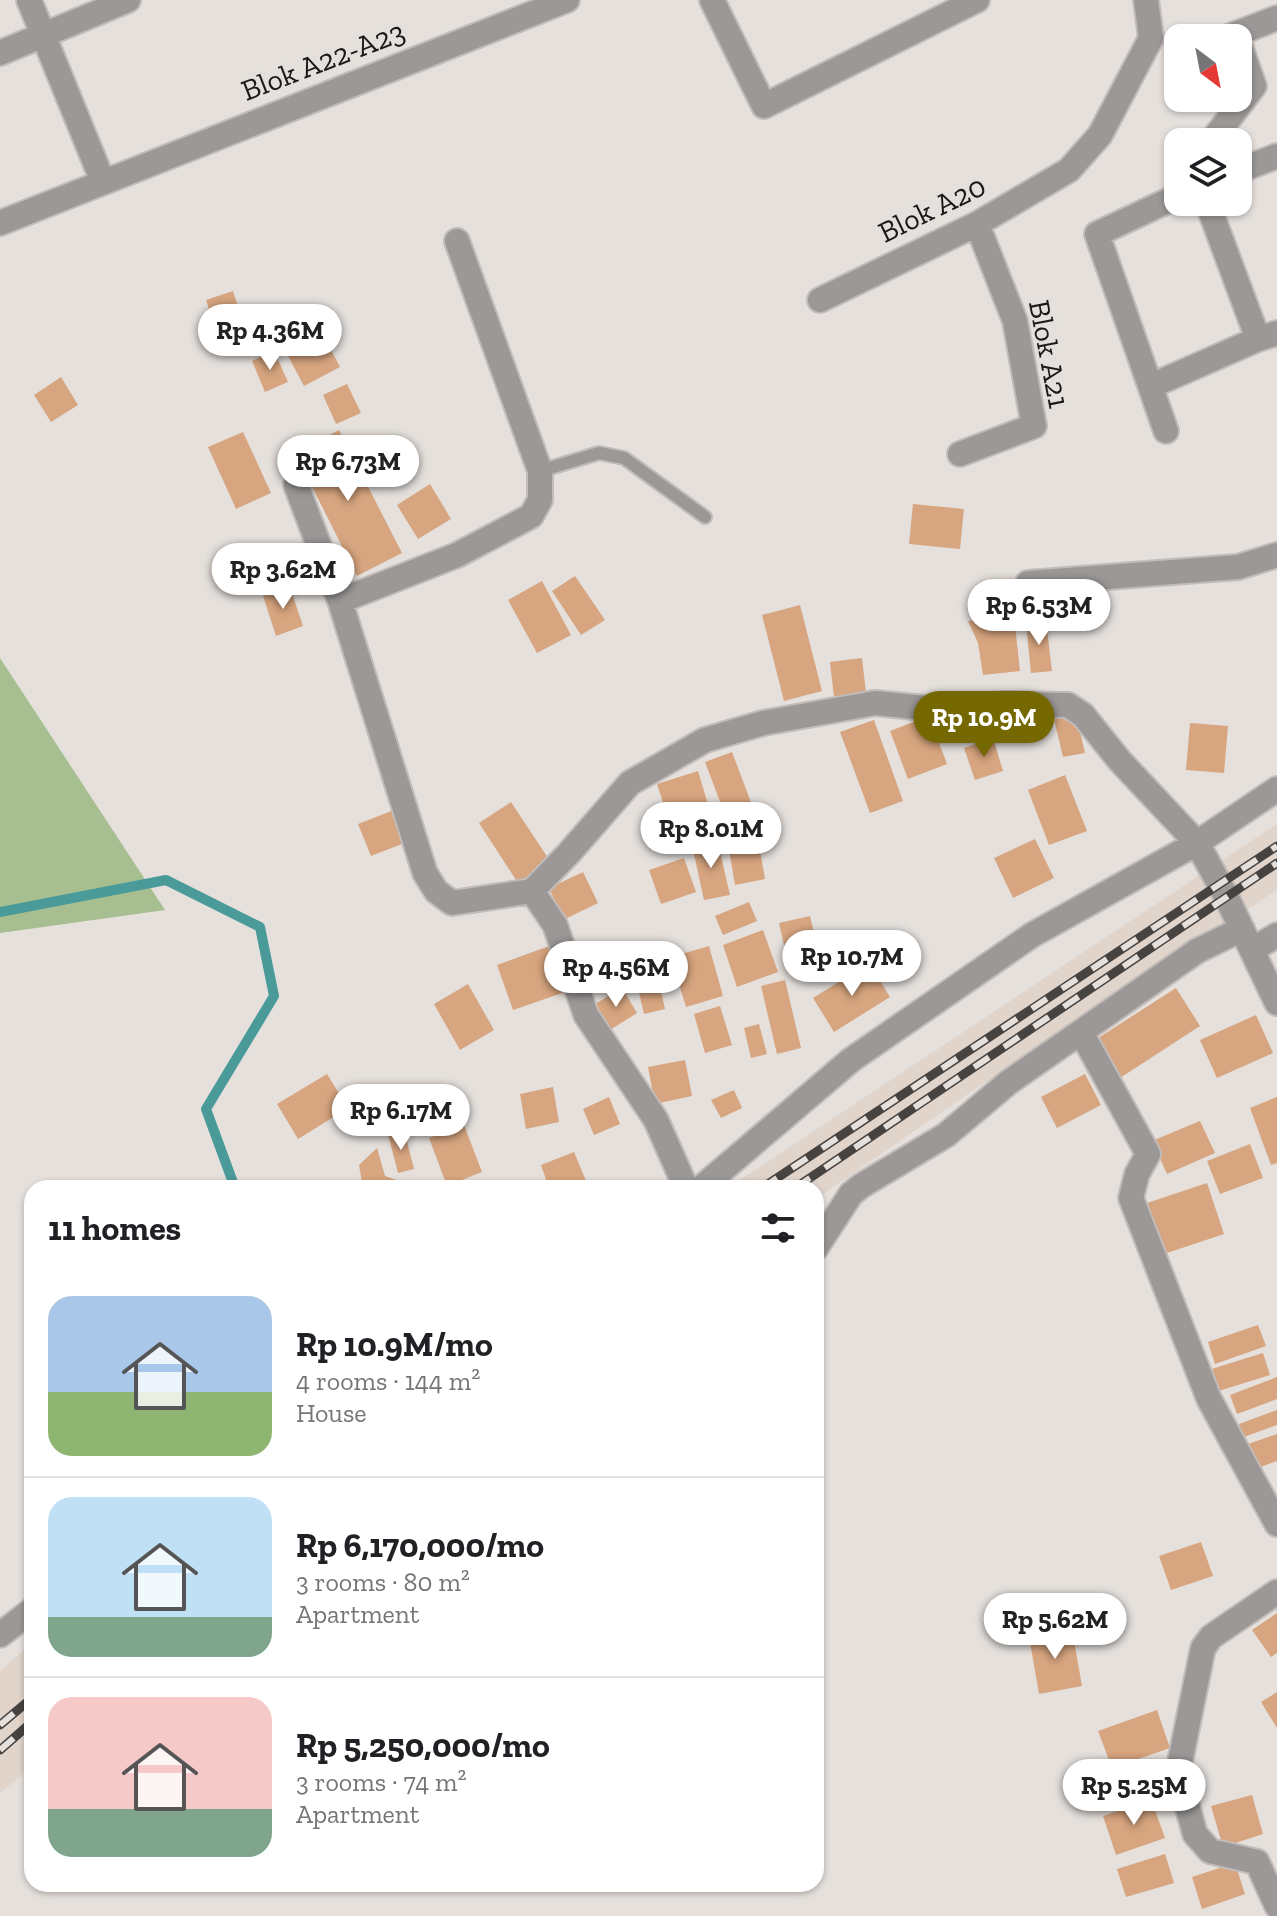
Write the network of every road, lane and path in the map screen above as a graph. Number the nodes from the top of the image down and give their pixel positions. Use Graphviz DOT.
graph roads {
  1 [pos="29,0"];
  2 [pos="128,0"];
  3 [pos="567,0"];
  4 [pos="712,0"];
  5 [pos="977,0"];
  6 [pos="1146,0"];
  7 [pos="1277,18"];
  8 [pos="1252,30"];
  9 [pos="43,35"];
  10 [pos="0,53"];
  11 [pos="1234,112"];
  12 [pos="1222,128"];
  13 [pos="1277,156"];
  14 [pos="1252,166"];
  15 [pos="103,182"];
  16 [pos="1164,203"];
  17 [pos="1213,216"];
  18 [pos="0,223"];
  19 [pos="977,224"];
  20 [pos="457,241"];
  21 [pos="820,300"];
  22 [pos="1267,336"];
  23 [pos="1151,386"];
  24 [pos="1166,431"];
  25 [pos="960,454"];
  26 [pos="540,471"];
  27 [pos="296,485"];
  28 [pos="705,517"];
  29 [pos="1277,555"];
  30 [pos="1028,583"];
  31 [pos="340,601"];
  32 [pos="1277,789"];
  33 [pos="1197,843"];
  34 [pos="532,891"];
  35 [pos="1277,935"];
  36 [pos="1247,939"];
  37 [pos="1277,1003"];
  38 [pos="1081,1032"];
  39 [pos="682,1180"];
  40 [pos="710,1180"];
  41 [pos="824,1236"];
  42 [pos="1277,1524"];
  43 [pos="1277,1592"];
  44 [pos="24,1616"];
  45 [pos="0,1635"];
  46 [pos="1277,1906"];
  1 -- 9 [label="street"];
  2 -- 9 [label="street"];
  3 -- 15 [label="street, Blok A22-A23"];
  4 -- 5 [label="street"];
  6 -- 19 [label="street, Blok A20"];
  7 -- 8 [label="street"];
  9 -- 10 [label="street"];
  9 -- 15 [label="street"];
  11 -- 12 [label="street"];
  13 -- 14 [label="street"];
  15 -- 18 [label="street, Blok A22-A23"];
  16 -- 23 [label="street"];
  17 -- 22 [label="street"];
  19 -- 21 [label="street, Blok A20"];
  19 -- 25 [label="street, Blok A21"];
  20 -- 26 [label="street"];
  22 -- 23 [label="street"];
  23 -- 24 [label="street"];
  26 -- 28 [label="lane"];
  26 -- 31 [label="street"];
  27 -- 31 [label="street"];
  29 -- 30 [label="street"];
  31 -- 34 [label="street"];
  32 -- 33 [label="street"];
  33 -- 34 [label="street"];
  33 -- 36 [label="street"];
  33 -- 40 [label="street"];
  34 -- 39 [label="street"];
  35 -- 36 [label="street"];
  36 -- 37 [label="street"];
  36 -- 38 [label="street"];
  38 -- 41 [label="street"];
  38 -- 42 [label="street"];
  43 -- 46 [label="street"];
  44 -- 45 [label="street"];
}
